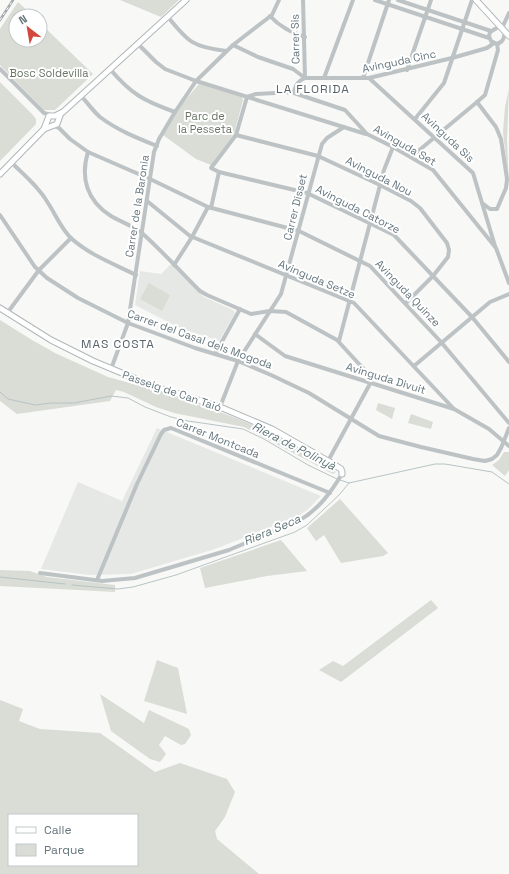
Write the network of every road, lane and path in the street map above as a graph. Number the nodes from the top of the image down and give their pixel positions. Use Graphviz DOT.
graph roads {
  1 [pos="186,0"];
  2 [pos="279,0"];
  3 [pos="303,0"];
  4 [pos="353,0"];
  5 [pos="375,0"];
  6 [pos="398,0"];
  7 [pos="431,0"];
  8 [pos="472,0"];
  9 [pos="476,0"];
  10 [pos="389,2"];
  11 [pos="428,10"];
  12 [pos="509,13"];
  13 [pos="168,16"];
  14 [pos="270,16"];
  15 [pos="426,16"];
  16 [pos="466,22"];
  17 [pos="463,29"];
  18 [pos="504,29"];
  19 [pos="491,30"];
  20 [pos="509,36"];
  21 [pos="305,37"];
  22 [pos="489,38"];
  23 [pos="496,43"];
  24 [pos="138,44"];
  25 [pos="233,45"];
  26 [pos="226,51"];
  27 [pos="452,58"];
  28 [pos="0,69"];
  29 [pos="110,69"];
  30 [pos="407,70"];
  31 [pos="305,78"];
  32 [pos="324,78"];
  33 [pos="363,78"];
  34 [pos="369,78"];
  35 [pos="196,81"];
  36 [pos="294,92"];
  37 [pos="81,96"];
  38 [pos="247,98"];
  39 [pos="477,102"];
  40 [pos="175,112"];
  41 [pos="44,113"];
  42 [pos="415,119"];
  43 [pos="47,120"];
  44 [pos="55,122"];
  45 [pos="344,127"];
  46 [pos="44,129"];
  47 [pos="367,134"];
  48 [pos="236,135"];
  49 [pos="434,137"];
  50 [pos="156,146"];
  51 [pos="393,147"];
  52 [pos="88,152"];
  53 [pos="318,156"];
  54 [pos="411,157"];
  55 [pos="11,162"];
  56 [pos="220,172"];
  57 [pos="0,174"];
  58 [pos="150,179"];
  59 [pos="380,185"];
  60 [pos="308,193"];
  61 [pos="147,201"];
  62 [pos="482,202"];
  63 [pos="209,207"];
  64 [pos="0,215"];
  65 [pos="370,222"];
  66 [pos="299,231"];
  67 [pos="142,233"];
  68 [pos="192,237"];
  69 [pos="71,238"];
  70 [pos="496,248"];
  71 [pos="360,260"];
  72 [pos="174,265"];
  73 [pos="39,270"];
  74 [pos="136,275"];
  75 [pos="286,275"];
  76 [pos="433,276"];
  77 [pos="509,283"];
  78 [pos="509,294"];
  79 [pos="349,300"];
  80 [pos="406,303"];
  81 [pos="0,308"];
  82 [pos="240,309"];
  83 [pos="270,311"];
  84 [pos="8,312"];
  85 [pos="472,317"];
  86 [pos="128,323"];
  87 [pos="255,334"];
  88 [pos="339,341"];
  89 [pos="442,342"];
  90 [pos="215,354"];
  91 [pos="238,360"];
  92 [pos="509,362"];
  93 [pos="414,366"];
  94 [pos="111,369"];
  95 [pos="371,382"];
  96 [pos="220,407"];
  97 [pos="454,409"];
  98 [pos="351,418"];
  99 [pos="509,423"];
  100 [pos="509,428"];
  101 [pos="504,441"];
  102 [pos="509,446"];
  103 [pos="328,461"];
  104 [pos="342,474"];
  105 [pos="330,493"];
  106 [pos="40,573"];
  107 [pos="97,580"];
  1 -- 13 [label="main road"];
  2 -- 14 [label="street"];
  3 -- 21 [label="street, Carrer Sis"];
  4 -- 32 [label="street"];
  5 -- 10 [label="street"];
  6 -- 11 [label="street"];
  7 -- 11 [label="street"];
  8 -- 16 [label="street"];
  9 -- 18 [label="main road"];
  10 -- 15 [label="street"];
  10 -- 33 [label="street"];
  11 -- 15 [label="street"];
  11 -- 16 [label="street"];
  12 -- 18 [label="street"];
  13 -- 24 [label="main road"];
  13 -- 26 [label="street"];
  14 -- 21 [label="street"];
  14 -- 25 [label="street, Carrer de la Baronia"];
  15 -- 17 [label="street"];
  15 -- 30 [label="street"];
  16 -- 17 [label="street"];
  16 -- 19 [label="street"];
  17 -- 22 [label="street"];
  17 -- 27 [label="street"];
  18 -- 19 [label="street"];
  18 -- 20 [label="main road"];
  18 -- 23 [label="street"];
  19 -- 22 [label="street"];
  21 -- 31 [label="street, Carrer Sis"];
  22 -- 23 [label="street"];
  23 -- 27 [label="street, Avinguda Cinc"];
  23 -- 39 [label="street"];
  24 -- 29 [label="main road"];
  24 -- 35 [label="street"];
  25 -- 26 [label="street, Carrer de la Baronia"];
  25 -- 31 [label="street"];
  26 -- 35 [label="street, Carrer de la Baronia"];
  27 -- 30 [label="street, Avinguda Cinc"];
  27 -- 42 [label="street"];
  28 -- 41 [label="street"];
  29 -- 37 [label="main road"];
  29 -- 40 [label="street"];
  30 -- 34 [label="street, Avinguda Cinc"];
  31 -- 32 [label="street, Avinguda Cinc"];
  31 -- 36 [label="street"];
  32 -- 33 [label="street, Avinguda Cinc"];
  33 -- 34 [label="street, Avinguda Cinc"];
  34 -- 42 [label="street, Avinguda Sis"];
  35 -- 38 [label="street"];
  35 -- 40 [label="street, Carrer de la Baronia"];
  36 -- 38 [label="street, Avinguda Set"];
  36 -- 47 [label="street, Avinguda Set"];
  37 -- 44 [label="main road"];
  37 -- 50 [label="street"];
  38 -- 45 [label="street"];
  38 -- 48 [label="street"];
  39 -- 49 [label="street"];
  39 -- 62 [label="street"];
  40 -- 50 [label="street, Carrer de la Baronia"];
  41 -- 43 [label="street"];
  41 -- 44 [label="street"];
  42 -- 49 [label="street, Avinguda Sis"];
  43 -- 44 [label="main road"];
  43 -- 46 [label="main road"];
  44 -- 46 [label="main road"];
  44 -- 52 [label="street, Avinguda Quinze"];
  45 -- 47 [label="street"];
  45 -- 53 [label="street, Carrer Disset"];
  46 -- 55 [label="main road"];
  47 -- 51 [label="street, Avinguda Set"];
  48 -- 53 [label="street, Avinguda Nou"];
  48 -- 56 [label="street"];
  49 -- 54 [label="street"];
  49 -- 62 [label="street, Avinguda Sis"];
  50 -- 58 [label="street, Carrer de la Baronia"];
  51 -- 54 [label="street, Avinguda Set"];
  51 -- 59 [label="street"];
  52 -- 58 [label="street, Avinguda Quinze"];
  52 -- 67 [label="street"];
  53 -- 59 [label="street, Avinguda Nou"];
  53 -- 60 [label="street, Carrer Disset"];
  54 -- 70 [label="street, Avinguda Set"];
  55 -- 57 [label="main road"];
  55 -- 69 [label="street"];
  56 -- 60 [label="street, Avinguda Catorze"];
  56 -- 63 [label="street"];
  58 -- 61 [label="street, Carrer de la Baronia"];
  58 -- 63 [label="street, Avinguda Quinze"];
  59 -- 65 [label="street"];
  59 -- 76 [label="street, Avinguda Nou"];
  60 -- 65 [label="street, Avinguda Catorze"];
  60 -- 66 [label="street, Carrer Disset"];
  61 -- 67 [label="street, Carrer de la Baronia"];
  61 -- 68 [label="street, Avinguda Setze"];
  62 -- 70 [label="street, Avinguda Sis"];
  63 -- 66 [label="street, Avinguda Quinze"];
  63 -- 68 [label="street"];
  64 -- 73 [label="street, Carrer del Casal dels Mogoda"];
  65 -- 71 [label="street"];
  65 -- 76 [label="street, Avinguda Catorze"];
  66 -- 71 [label="street, Avinguda Quinze"];
  66 -- 75 [label="street, Carrer Disset"];
  67 -- 72 [label="street"];
  67 -- 74 [label="street, Carrer de la Baronia"];
  68 -- 72 [label="street"];
  68 -- 75 [label="street, Avinguda Setze"];
  69 -- 73 [label="street"];
  69 -- 74 [label="street"];
  70 -- 77 [label="street, Avinguda Set"];
  71 -- 79 [label="street"];
  71 -- 80 [label="street, Avinguda Quinze"];
  72 -- 82 [label="street"];
  73 -- 84 [label="street"];
  73 -- 86 [label="street, Carrer del Casal dels Mogoda"];
  74 -- 86 [label="street, Carrer de la Baronia"];
  75 -- 79 [label="street, Avinguda Setze"];
  75 -- 83 [label="street, Carrer Disset"];
  76 -- 80 [label="street, Avinguda Nou"];
  76 -- 85 [label="street, Avinguda Catorze"];
  78 -- 85 [label="street"];
  79 -- 88 [label="street"];
  79 -- 93 [label="street, Avinguda Setze"];
  80 -- 89 [label="street, Avinguda Quinze"];
  81 -- 84 [label="main road, Passeig de Can Taió"];
  82 -- 83 [label="street"];
  82 -- 90 [label="street"];
  83 -- 87 [label="street, Carrer Disset"];
  83 -- 88 [label="street"];
  84 -- 94 [label="main road, Passeig de Can Taió"];
  85 -- 89 [label="street"];
  85 -- 92 [label="street, Avinguda Catorze"];
  86 -- 90 [label="street, Carrer del Casal dels Mogoda"];
  86 -- 94 [label="street, Carrer de la Baronia"];
  87 -- 91 [label="street, Carrer Disset"];
  87 -- 95 [label="street, Avinguda Divuit"];
  88 -- 95 [label="street"];
  89 -- 93 [label="street"];
  89 -- 99 [label="street, Avinguda Quinze"];
  90 -- 91 [label="street, Carrer del Casal dels Mogoda"];
  91 -- 96 [label="street, Carrer Disset"];
  91 -- 98 [label="street, Carrer del Casal dels Mogoda"];
  93 -- 97 [label="street, Avinguda Setze"];
  94 -- 96 [label="main road, Passeig de Can Taió"];
  95 -- 97 [label="street, Avinguda Divuit"];
  95 -- 98 [label="street"];
  96 -- 103 [label="main road, Passeig de Can Taió"];
  97 -- 101 [label="street, Avinguda Divuit"];
  98 -- 101 [label="street, Carrer del Casal dels Mogoda"];
  98 -- 103 [label="street"];
  100 -- 101 [label="street"];
  101 -- 102 [label="street, Avinguda Divuit"];
  103 -- 104 [label="main road, Passeig de Can Taió"];
  104 -- 105 [label="street"];
  105 -- 107 [label="street"];
  105 -- 107 [label="street, Carrer Montcada"];
  106 -- 107 [label="street"];
}
